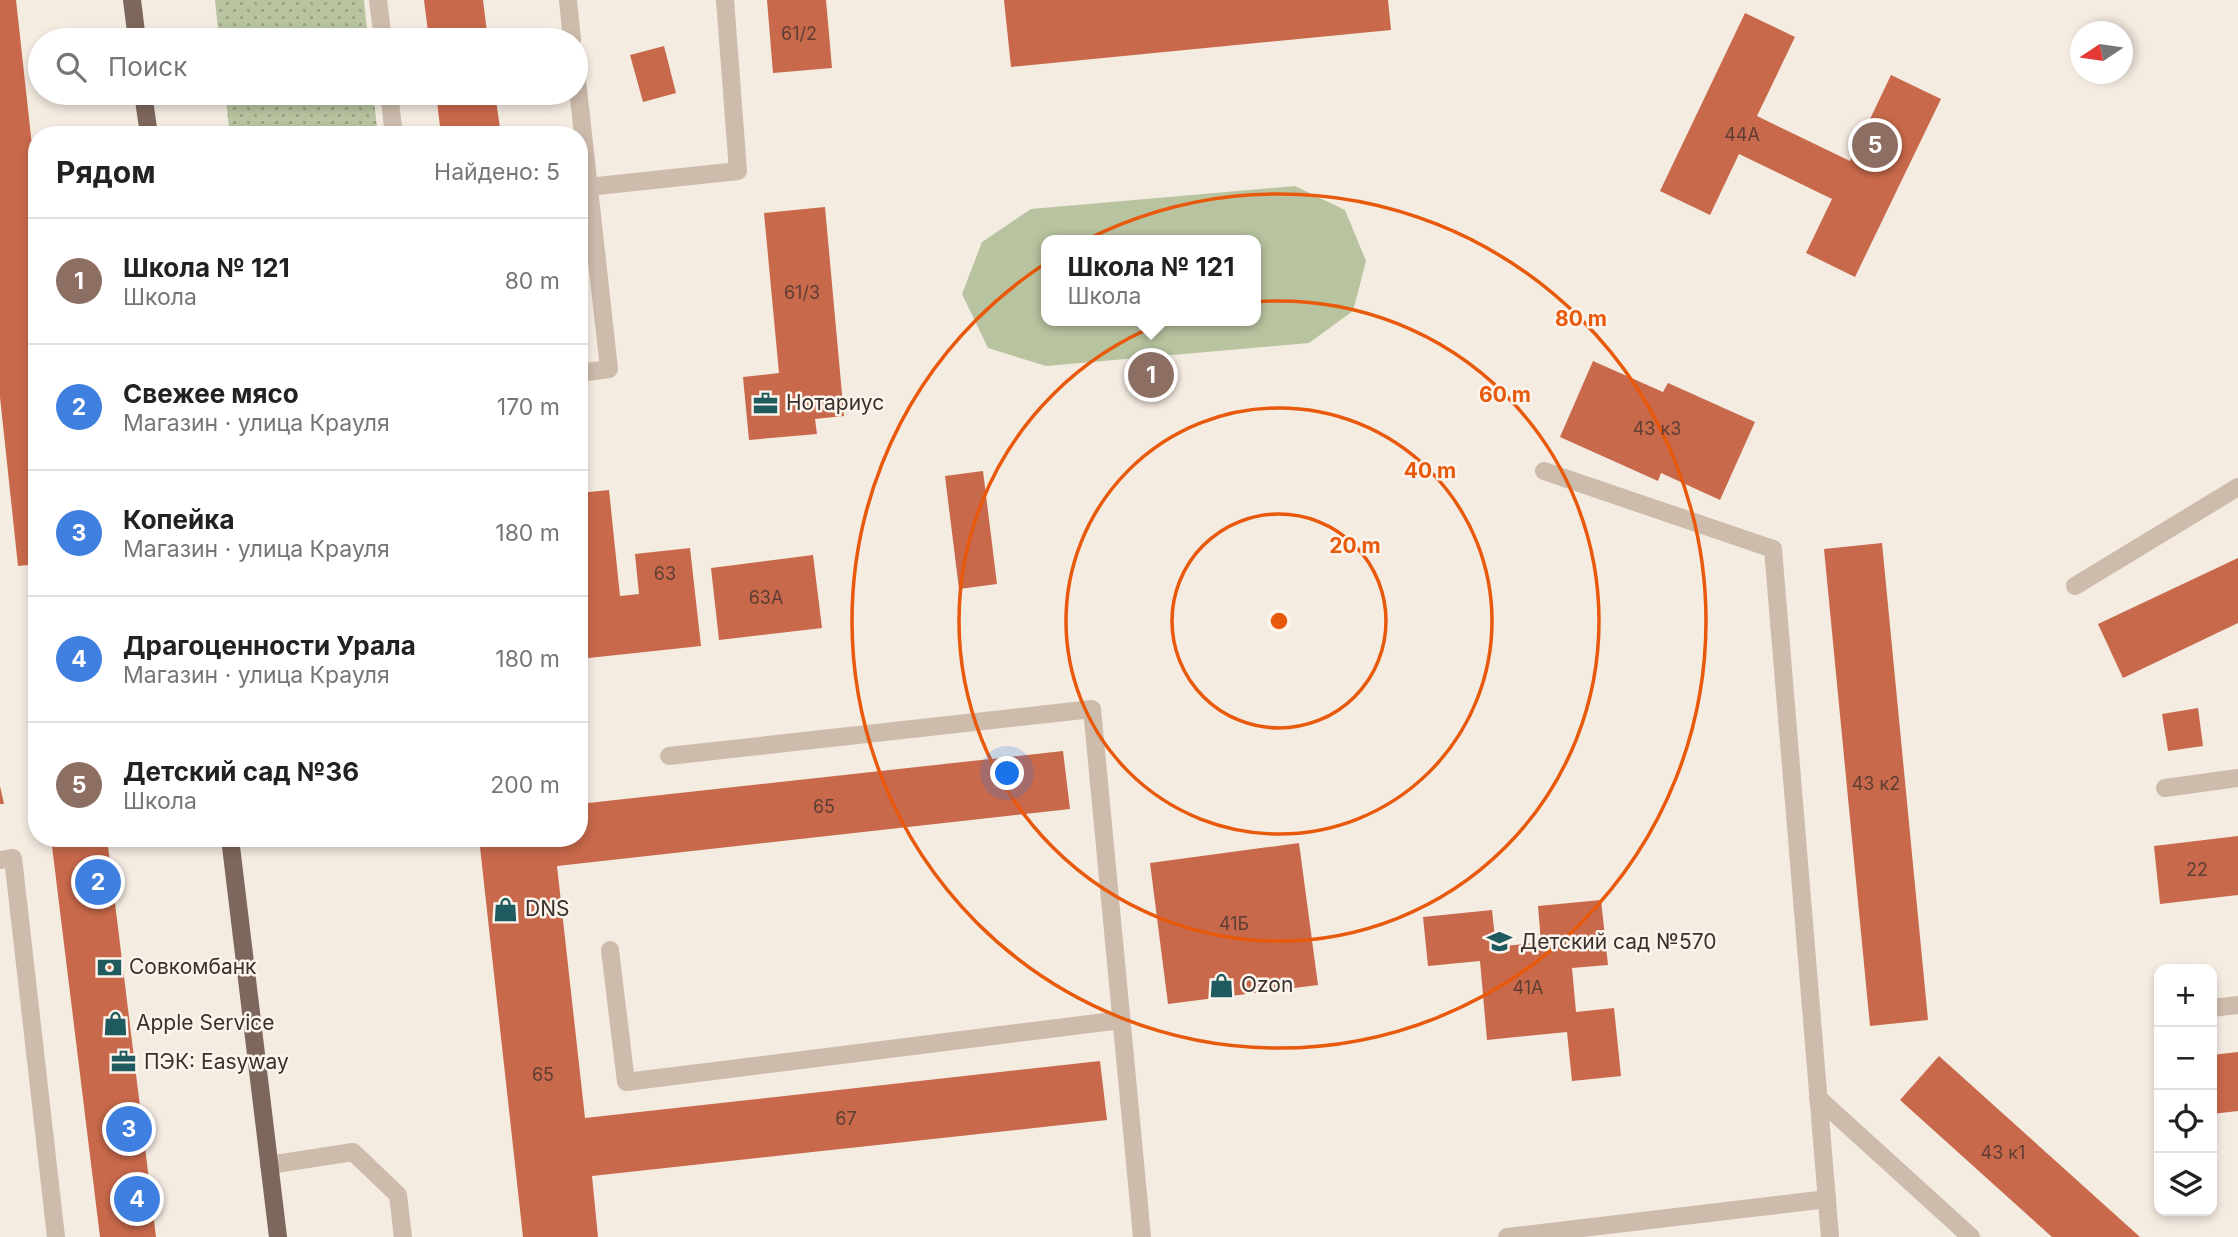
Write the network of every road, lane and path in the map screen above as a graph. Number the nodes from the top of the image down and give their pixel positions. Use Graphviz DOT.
graph roads {
  1 [pos="132,0"];
  2 [pos="378,0"];
  3 [pos="568,0"];
  4 [pos="726,0"];
  5 [pos="136,28"];
  6 [pos="382,28"];
  7 [pos="571,28"];
  8 [pos="145,105"];
  9 [pos="390,105"];
  10 [pos="580,105"];
  11 [pos="148,126"];
  12 [pos="393,126"];
  13 [pos="582,126"];
  14 [pos="588,178"];
  15 [pos="589,187"];
  16 [pos="588,372"];
  17 [pos="1544,471"];
  18 [pos="2238,487"];
  19 [pos="2076,586"];
  20 [pos="669,756"];
  21 [pos="2238,778"];
  22 [pos="2165,788"];
  23 [pos="231,847"];
  24 [pos="0,860"];
  25 [pos="610,950"];
  26 [pos="2238,1005"];
  27 [pos="2217,1007"];
  28 [pos="1121,1020"];
  29 [pos="1818,1098"];
  30 [pos="269,1165"];
  31 [pos="1827,1199"];
  32 [pos="56,1237"];
  33 [pos="278,1237"];
  34 [pos="403,1237"];
  35 [pos="1142,1237"];
  36 [pos="1507,1237"];
  37 [pos="1830,1237"];
  38 [pos="1971,1237"];
  1 -- 5 [label="main road"];
  2 -- 6 [label="lane"];
  3 -- 7 [label="lane"];
  4 -- 15 [label="lane"];
  8 -- 11 [label="main road"];
  9 -- 12 [label="lane"];
  10 -- 13 [label="lane"];
  14 -- 15 [label="lane"];
  15 -- 16 [label="lane"];
  17 -- 29 [label="lane"];
  18 -- 19 [label="lane"];
  20 -- 28 [label="lane"];
  21 -- 22 [label="lane"];
  23 -- 30 [label="main road"];
  24 -- 32 [label="lane"];
  25 -- 28 [label="lane"];
  26 -- 27 [label="lane"];
  28 -- 35 [label="lane"];
  29 -- 31 [label="lane"];
  29 -- 38 [label="lane"];
  30 -- 33 [label="main road"];
  30 -- 34 [label="lane"];
  31 -- 36 [label="lane"];
  31 -- 37 [label="lane"];
}
